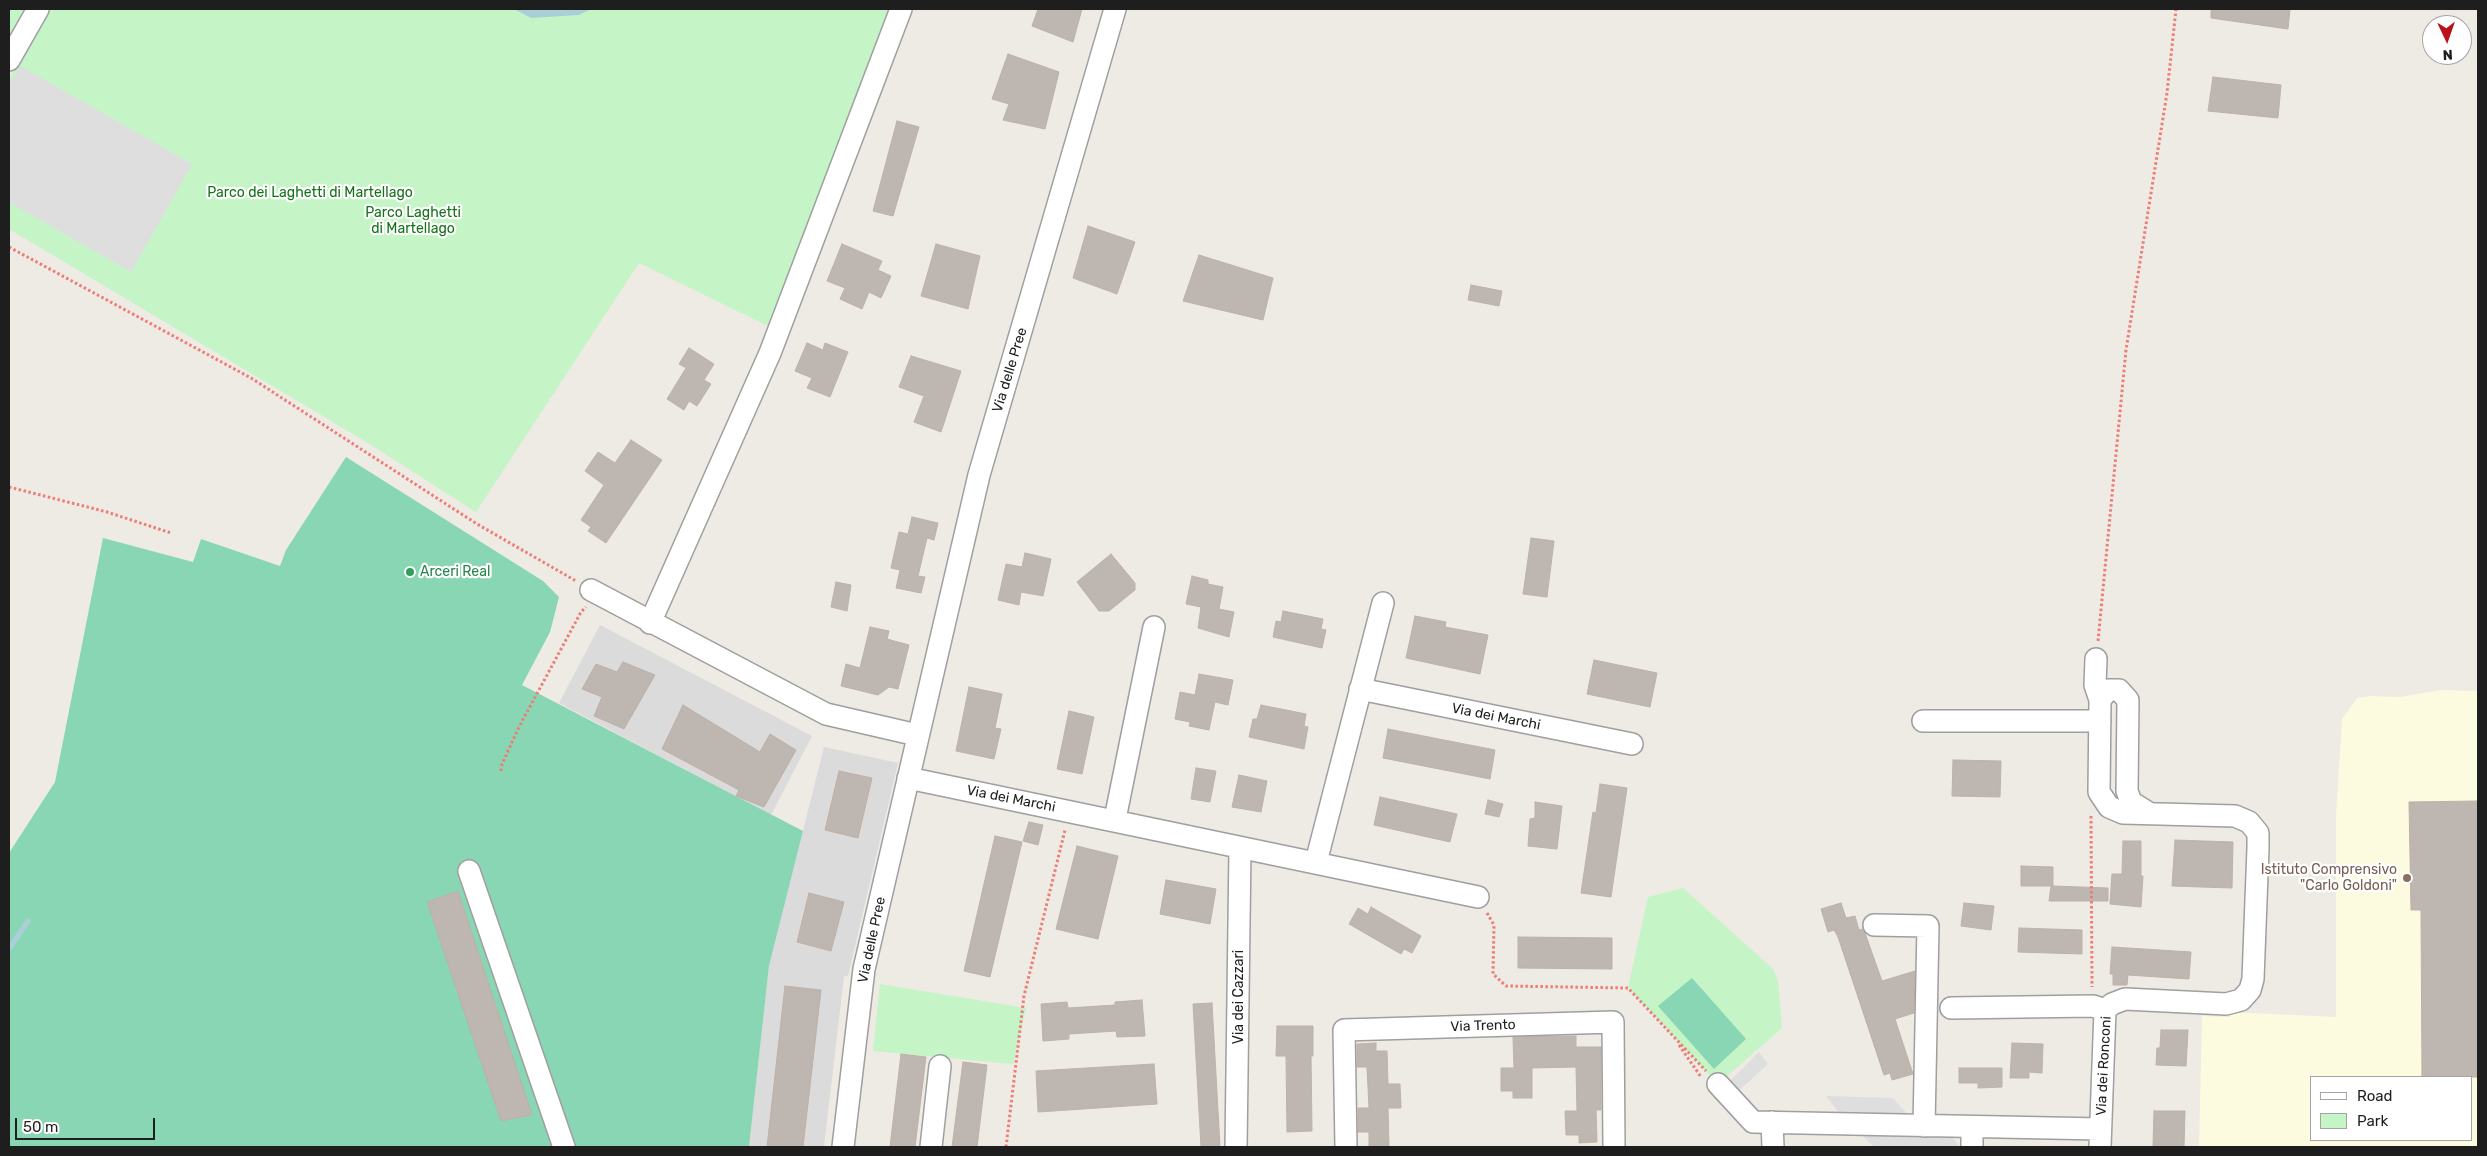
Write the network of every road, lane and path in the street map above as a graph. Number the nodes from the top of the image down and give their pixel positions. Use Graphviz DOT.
graph roads {
  1 [pos="38,9"];
  2 [pos="901,9"];
  3 [pos="1115,9"];
  4 [pos="2176,9"];
  5 [pos="13,53"];
  6 [pos="9,246"];
  7 [pos="9,487"];
  8 [pos="170,533"];
  9 [pos="595,593"];
  10 [pos="1383,603"];
  11 [pos="650,623"];
  12 [pos="1154,627"];
  13 [pos="2096,659"];
  14 [pos="1360,689"];
  15 [pos="2100,711"];
  16 [pos="1923,721"];
  17 [pos="917,735"];
  18 [pos="1632,744"];
  19 [pos="501,771"];
  20 [pos="908,778"];
  21 [pos="2091,806"];
  22 [pos="2147,812"];
  23 [pos="1115,820"];
  24 [pos="1067,824"];
  25 [pos="1240,848"];
  26 [pos="1316,862"];
  27 [pos="469,871"];
  28 [pos="1478,897"];
  29 [pos="1874,926"];
  30 [pos="1951,1008"];
  31 [pos="2099,1008"];
  32 [pos="940,1066"];
  33 [pos="1718,1084"];
  34 [pos="1772,1122"];
  35 [pos="1924,1126"];
  36 [pos="1972,1137"];
  37 [pos="2100,1138"];
  38 [pos="564,1147"];
  39 [pos="843,1147"];
  40 [pos="930,1147"];
  41 [pos="1006,1147"];
  42 [pos="1236,1147"];
  43 [pos="1346,1147"];
  44 [pos="1614,1147"];
  45 [pos="1773,1147"];
  1 -- 5 [label="street"];
  2 -- 11 [label="street"];
  3 -- 17 [label="street, Via delle Pree"];
  4 -- 13 [label="path"];
  6 -- 9 [label="path"];
  7 -- 8 [label="path"];
  9 -- 11 [label="street"];
  9 -- 19 [label="path"];
  10 -- 14 [label="street"];
  11 -- 17 [label="street"];
  12 -- 23 [label="street"];
  13 -- 15 [label="street, Via dei Ronconi"];
  14 -- 18 [label="street, Via dei Marchi"];
  14 -- 26 [label="street"];
  15 -- 16 [label="street"];
  15 -- 22 [label="street, Via dei Ronconi"];
  15 -- 22 [label="street"];
  17 -- 20 [label="street, Via delle Pree"];
  20 -- 23 [label="street, Via dei Marchi"];
  20 -- 39 [label="street, Via delle Pree"];
  21 -- 31 [label="path"];
  22 -- 31 [label="street, Via dei Ronconi"];
  23 -- 25 [label="street, Via dei Marchi"];
  24 -- 41 [label="path"];
  25 -- 26 [label="street, Via dei Marchi"];
  25 -- 42 [label="street, Via dei Cazzari"];
  26 -- 28 [label="street, Via dei Marchi"];
  27 -- 38 [label="street"];
  28 -- 33 [label="path"];
  29 -- 35 [label="street"];
  30 -- 31 [label="street"];
  31 -- 37 [label="street, Via dei Ronconi"];
  32 -- 40 [label="street"];
  33 -- 34 [label="street, Via dei Ronconi"];
  34 -- 35 [label="street, Via dei Ronconi"];
  34 -- 45 [label="street"];
  35 -- 36 [label="street, Via dei Ronconi"];
  36 -- 37 [label="street, Via dei Ronconi"];
  43 -- 44 [label="street, Via Trento"];
}
